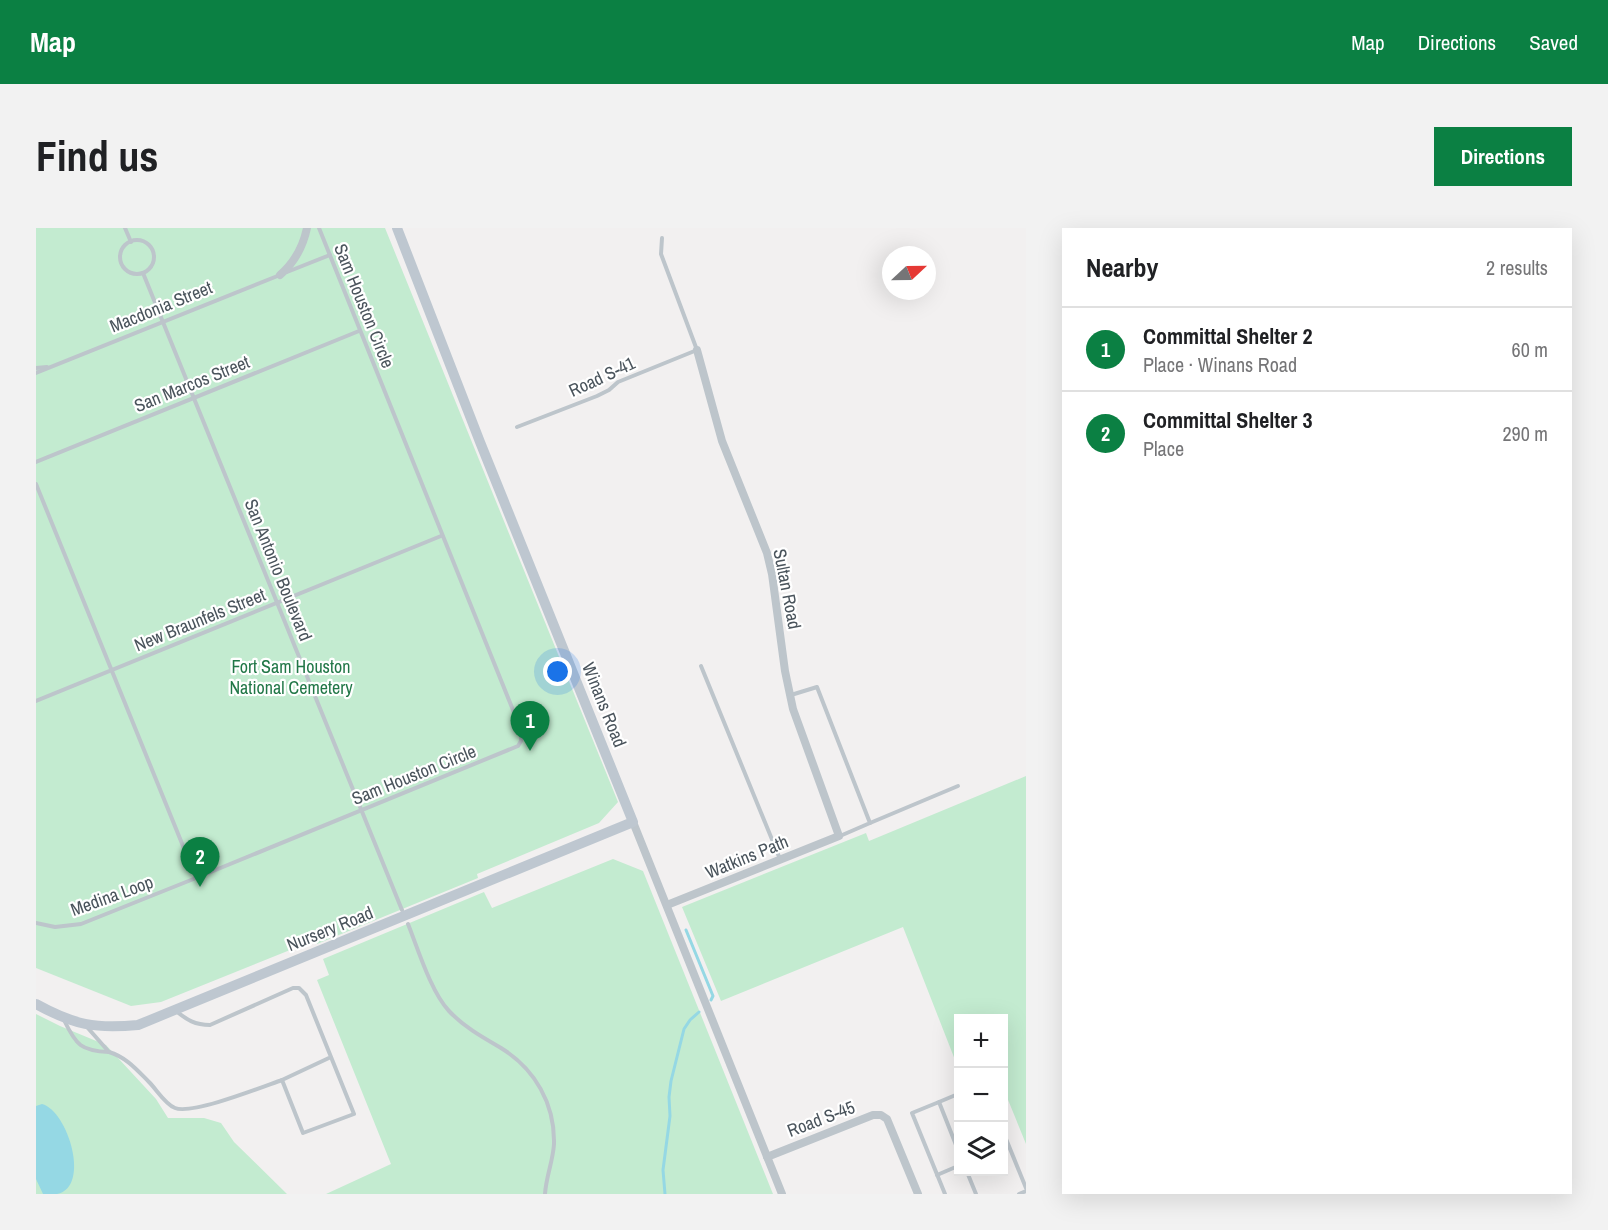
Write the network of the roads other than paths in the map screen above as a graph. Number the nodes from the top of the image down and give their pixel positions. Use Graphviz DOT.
graph roads {
  1 [pos="125,228"];
  2 [pos="307,228"];
  3 [pos="319,228"];
  4 [pos="397,228"];
  5 [pos="662,238"];
  6 [pos="131,242"];
  7 [pos="330,255"];
  8 [pos="143,273"];
  9 [pos="280,275"];
  10 [pos="163,322"];
  11 [pos="359,331"];
  12 [pos="698,350"];
  13 [pos="54,366"];
  14 [pos="36,368"];
  15 [pos="36,373"];
  16 [pos="195,397"];
  17 [pos="517,428"];
  18 [pos="36,462"];
  19 [pos="36,484"];
  20 [pos="441,536"];
  21 [pos="276,604"];
  22 [pos="701,666"];
  23 [pos="112,671"];
  24 [pos="790,695"];
  25 [pos="36,701"];
  26 [pos="958,786"];
  27 [pos="362,810"];
  28 [pos="633,822"];
  29 [pos="870,823"];
  30 [pos="839,836"];
  31 [pos="781,860"];
  32 [pos="196,878"];
  33 [pos="666,905"];
  34 [pos="402,910"];
  35 [pos="36,923"];
  36 [pos="408,924"];
  37 [pos="36,1004"];
  38 [pos="175,1010"];
  39 [pos="64,1019"];
  40 [pos="86,1025"];
  41 [pos="109,1052"];
  42 [pos="331,1057"];
  43 [pos="282,1080"];
  44 [pos="954,1096"];
  45 [pos="939,1102"];
  46 [pos="954,1140"];
  47 [pos="1008,1144"];
  48 [pos="767,1157"];
  49 [pos="954,1168"];
  50 [pos="937,1175"];
  51 [pos="969,1176"];
  52 [pos="1026,1189"];
  53 [pos="545,1194"];
  54 [pos="782,1194"];
  55 [pos="918,1194"];
  56 [pos="945,1194"];
  57 [pos="976,1194"];
  58 [pos="1018,1194"];
  1 -- 6 [label="lane"];
  2 -- 9 [label="street, Macdonia Street"];
  3 -- 7 [label="lane, Sam Houston Circle"];
  4 -- 28 [label="street, Winans Road"];
  5 -- 12 [label="lane"];
  6 -- 8 [label="lane"];
  6 -- 8 [label="lane"];
  7 -- 9 [label="lane, Macdonia Street"];
  7 -- 11 [label="lane, Sam Houston Circle"];
  8 -- 10 [label="lane, San Antonio Boulevard"];
  9 -- 10 [label="lane, Macdonia Street"];
  10 -- 13 [label="lane, Macdonia Street"];
  10 -- 16 [label="lane, San Antonio Boulevard"];
  11 -- 16 [label="lane, San Marcos Street"];
  11 -- 20 [label="lane, Sam Houston Circle"];
  12 -- 17 [label="lane, Road S-41"];
  12 -- 24 [label="street, Sultan Road"];
  13 -- 14 [label="lane, Macdonia Street"];
  13 -- 15 [label="lane, Macdonia Street"];
  16 -- 18 [label="lane, San Marcos Street"];
  16 -- 21 [label="lane, San Antonio Boulevard"];
  19 -- 23 [label="lane"];
  20 -- 21 [label="lane, New Braunfels Street"];
  20 -- 27 [label="lane, Sam Houston Circle"];
  21 -- 23 [label="lane, New Braunfels Street"];
  21 -- 27 [label="lane, San Antonio Boulevard"];
  22 -- 31 [label="lane"];
  23 -- 25 [label="lane, New Braunfels Street"];
  23 -- 32 [label="lane"];
  24 -- 29 [label="lane"];
  24 -- 30 [label="street, Sultan Road"];
  26 -- 29 [label="lane"];
  27 -- 32 [label="lane, Sam Houston Circle"];
  27 -- 34 [label="lane, San Antonio Boulevard"];
  28 -- 33 [label="street, Winans Road"];
  28 -- 38 [label="street, Nursery Road"];
  29 -- 30 [label="lane"];
  30 -- 31 [label="street, Watkins Path"];
  31 -- 33 [label="street, Watkins Path"];
  32 -- 35 [label="lane, Medina Loop"];
  33 -- 48 [label="street, Winans Road"];
  36 -- 53 [label="lane"];
  37 -- 39 [label="street, Nursery Road"];
  38 -- 40 [label="street, Nursery Road"];
  38 -- 42 [label="lane"];
  39 -- 40 [label="street, Nursery Road"];
  39 -- 41 [label="lane"];
  40 -- 41 [label="lane"];
  41 -- 43 [label="lane"];
  42 -- 43 [label="lane"];
  42 -- 43 [label="lane"];
  44 -- 45 [label="lane"];
  45 -- 46 [label="lane"];
  45 -- 50 [label="lane"];
  47 -- 52 [label="lane"];
  48 -- 54 [label="street, Winans Road"];
  48 -- 55 [label="street, Road S-45"];
  49 -- 50 [label="lane"];
  50 -- 56 [label="lane"];
  51 -- 57 [label="lane"];
  52 -- 58 [label="lane"];
}
